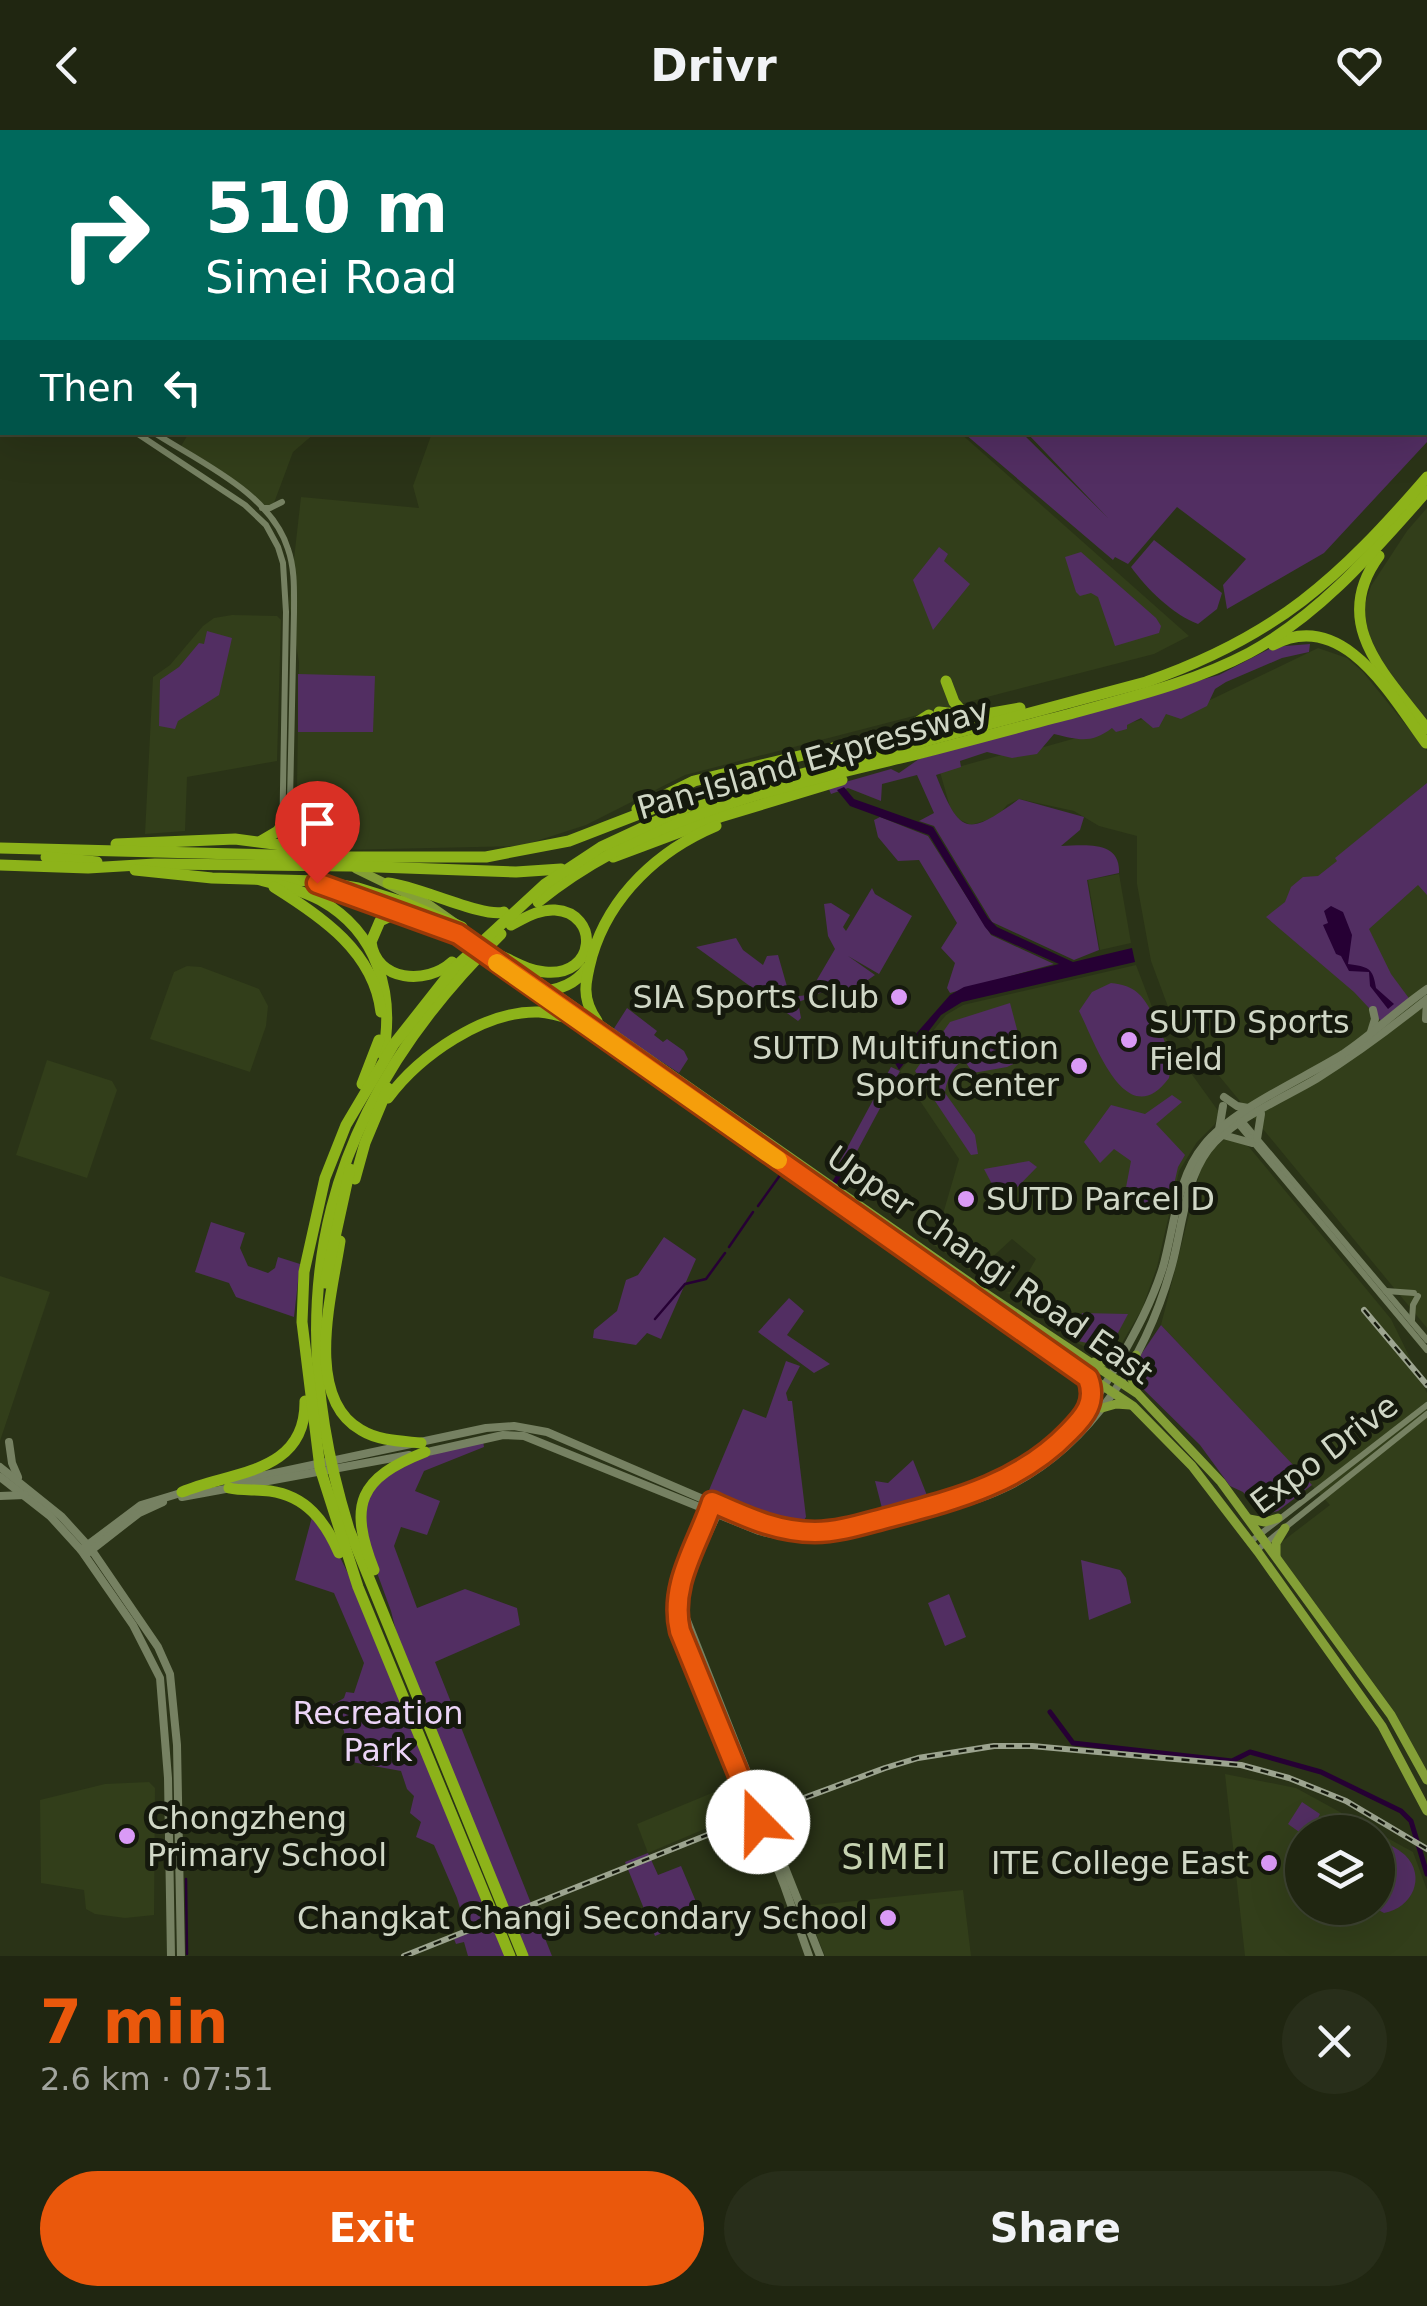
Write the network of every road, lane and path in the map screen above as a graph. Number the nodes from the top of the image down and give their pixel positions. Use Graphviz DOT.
graph roads {
  1 [pos="140,435"];
  2 [pos="158,435"];
  3 [pos="1427,473"];
  4 [pos="1427,491"];
  5 [pos="282,502"];
  6 [pos="261,508"];
  7 [pos="1394,532"];
  8 [pos="1201,676"];
  9 [pos="946,681"];
  10 [pos="1103,692"];
  11 [pos="906,714"];
  12 [pos="966,716"];
  13 [pos="1427,728"];
  14 [pos="910,729"];
  15 [pos="1427,743"];
  16 [pos="902,758"];
  17 [pos="809,770"];
  18 [pos="760,805"];
  19 [pos="617,823"];
  20 [pos="286,825"];
  21 [pos="262,840"];
  22 [pos="285,846"];
  23 [pos="300,849"];
  24 [pos="88,850"];
  25 [pos="0,852"];
  26 [pos="314,854"];
  27 [pos="153,858"];
  28 [pos="0,867"];
  29 [pos="93,868"];
  30 [pos="261,879"];
  31 [pos="286,879"];
  32 [pos="388,883"];
  33 [pos="546,884"];
  34 [pos="293,899"];
  35 [pos="418,900"];
  36 [pos="402,906"];
  37 [pos="504,912"];
  38 [pos="510,925"];
  39 [pos="460,931"];
  40 [pos="498,958"];
  41 [pos="590,964"];
  42 [pos="1427,988"];
  43 [pos="536,991"];
  44 [pos="553,991"];
  45 [pos="1427,1000"];
  46 [pos="570,1009"];
  47 [pos="1373,1010"];
  48 [pos="1426,1019"];
  49 [pos="590,1022"];
  50 [pos="419,1031"];
  51 [pos="1369,1036"];
  52 [pos="1252,1108"];
  53 [pos="380,1110"];
  54 [pos="1264,1110"];
  55 [pos="1240,1121"];
  56 [pos="346,1125"];
  57 [pos="748,1132"];
  58 [pos="1220,1132"];
  59 [pos="761,1135"];
  60 [pos="1255,1141"];
  61 [pos="761,1147"];
  62 [pos="801,1163"];
  63 [pos="798,1175"];
  64 [pos="931,1262"];
  65 [pos="336,1267"];
  66 [pos="1385,1290"];
  67 [pos="324,1299"];
  68 [pos="302,1322"];
  69 [pos="1412,1322"];
  70 [pos="1427,1340"];
  71 [pos="1427,1350"];
  72 [pos="1136,1354"];
  73 [pos="1122,1356"];
  74 [pos="1091,1362"];
  75 [pos="1085,1374"];
  76 [pos="1116,1377"];
  77 [pos="1109,1389"];
  78 [pos="1138,1394"];
  79 [pos="1427,1405"];
  80 [pos="1132,1406"];
  81 [pos="1102,1408"];
  82 [pos="1088,1410"];
  83 [pos="324,1412"];
  84 [pos="1427,1414"];
  85 [pos="322,1445"];
  86 [pos="423,1447"];
  87 [pos="0,1453"];
  88 [pos="0,1466"];
  89 [pos="327,1466"];
  90 [pos="0,1477"];
  91 [pos="229,1488"];
  92 [pos="331,1488"];
  93 [pos="24,1490"];
  94 [pos="182,1492"];
  95 [pos="0,1496"];
  96 [pos="715,1508"];
  97 [pos="1278,1518"];
  98 [pos="1249,1519"];
  99 [pos="760,1527"];
  100 [pos="1285,1528"];
  101 [pos="74,1530"];
  102 [pos="108,1533"];
  103 [pos="1263,1538"];
  104 [pos="1253,1546"];
  105 [pos="86,1550"];
  106 [pos="1276,1556"];
  107 [pos="105,1568"];
  108 [pos="358,1587"];
  109 [pos="151,1636"];
  110 [pos="154,1662"];
  111 [pos="403,1664"];
  112 [pos="1427,1780"];
  113 [pos="1427,1811"];
  114 [pos="180,1920"];
  115 [pos="170,1938"];
  116 [pos="170,1956"];
  117 [pos="181,1956"];
  118 [pos="510,1956"];
  119 [pos="523,1956"];
  120 [pos="809,1956"];
  121 [pos="820,1956"];
  1 -- 20 [label="street"];
  2 -- 6 [label="street"];
  3 -- 10 [label="highway, Pan-Island Expressway"];
  4 -- 7 [label="highway, Pan-Island Expressway"];
  5 -- 6 [label="street"];
  6 -- 20 [label="street"];
  7 -- 8 [label="highway, Pan-Island Expressway"];
  7 -- 13 [label="highway"];
  8 -- 15 [label="highway"];
  8 -- 16 [label="highway, Pan-Island Expressway"];
  9 -- 12 [label="highway"];
  10 -- 12 [label="highway"];
  10 -- 17 [label="highway, Pan-Island Expressway"];
  11 -- 14 [label="highway"];
  12 -- 14 [label="highway"];
  14 -- 19 [label="highway"];
  16 -- 18 [label="highway"];
  16 -- 38 [label="highway, Pan-Island Expressway"];
  17 -- 19 [label="highway"];
  17 -- 33 [label="highway, Pan-Island Expressway"];
  18 -- 27 [label="highway"];
  18 -- 41 [label="highway"];
  19 -- 27 [label="highway"];
  20 -- 21 [label="highway"];
  20 -- 22 [label="street"];
  20 -- 23 [label="main road"];
  21 -- 22 [label="highway"];
  21 -- 24 [label="highway"];
  22 -- 23 [label="main road, Upper Changi Road East"];
  22 -- 31 [label="street"];
  23 -- 26 [label="main road, Upper Changi Road East"];
  24 -- 25 [label="highway"];
  24 -- 27 [label="highway"];
  25 -- 30 [label="highway"];
  26 -- 32 [label="main road, Upper Changi Road East"];
  26 -- 35 [label="main road, Upper Changi Road East"];
  27 -- 29 [label="highway"];
  28 -- 29 [label="highway"];
  29 -- 30 [label="highway"];
  30 -- 31 [label="highway"];
  30 -- 34 [label="highway"];
  30 -- 36 [label="highway"];
  30 -- 67 [label="highway"];
  31 -- 34 [label="highway"];
  31 -- 36 [label="main road"];
  32 -- 35 [label="main road, Upper Changi Road East"];
  32 -- 37 [label="highway"];
  33 -- 37 [label="highway"];
  33 -- 56 [label="highway, Pan-Island Expressway"];
  34 -- 56 [label="highway"];
  35 -- 39 [label="main road, Upper Changi Road East"];
  36 -- 37 [label="highway"];
  36 -- 39 [label="highway"];
  38 -- 40 [label="highway"];
  38 -- 50 [label="highway, Pan-Island Expressway"];
  39 -- 40 [label="main road, Upper Changi Road East"];
  40 -- 43 [label="main road, Upper Changi Road East"];
  40 -- 44 [label="main road, Upper Changi Road East"];
  41 -- 44 [label="highway"];
  41 -- 49 [label="highway"];
  42 -- 51 [label="main road"];
  43 -- 44 [label="highway"];
  43 -- 46 [label="main road, Upper Changi Road East"];
  44 -- 46 [label="main road, Upper Changi Road East"];
  45 -- 48 [label="main road"];
  45 -- 54 [label="main road"];
  46 -- 49 [label="main road, Upper Changi Road East"];
  47 -- 51 [label="main road"];
  49 -- 53 [label="highway"];
  49 -- 57 [label="main road, Upper Changi Road East"];
  50 -- 53 [label="highway"];
  50 -- 83 [label="highway, Pan-Island Expressway"];
  51 -- 52 [label="main road"];
  52 -- 55 [label="main road"];
  52 -- 58 [label="main road"];
  53 -- 65 [label="highway"];
  54 -- 55 [label="main road"];
  54 -- 60 [label="main road"];
  55 -- 58 [label="main road"];
  55 -- 60 [label="street"];
  56 -- 68 [label="highway, Pan-Island Expressway"];
  57 -- 59 [label="main road, Upper Changi Road East"];
  57 -- 61 [label="main road, Upper Changi Road East"];
  58 -- 60 [label="main road"];
  58 -- 72 [label="main road"];
  58 -- 73 [label="main road"];
  59 -- 61 [label="main road"];
  59 -- 62 [label="main road, Upper Changi Road East"];
  60 -- 66 [label="street"];
  60 -- 71 [label="street"];
  61 -- 63 [label="main road, Upper Changi Road East"];
  62 -- 63 [label="main road"];
  62 -- 64 [label="main road, Upper Changi Road East"];
  63 -- 64 [label="main road, Upper Changi Road East"];
  64 -- 74 [label="main road, Upper Changi Road East"];
  64 -- 75 [label="main road, Upper Changi Road East"];
  65 -- 67 [label="highway"];
  65 -- 86 [label="highway"];
  66 -- 69 [label="street"];
  66 -- 69 [label="street"];
  67 -- 83 [label="highway"];
  68 -- 85 [label="highway, Pan-Island Expressway"];
  68 -- 94 [label="highway"];
  69 -- 70 [label="street"];
  72 -- 76 [label="main road"];
  72 -- 78 [label="main road"];
  73 -- 74 [label="main road"];
  73 -- 76 [label="main road"];
  74 -- 76 [label="main road, Upper Changi Road East"];
  75 -- 77 [label="main road, Upper Changi Road East"];
  75 -- 82 [label="main road"];
  76 -- 77 [label="main road"];
  76 -- 78 [label="main road, Upper Changi Road East"];
  77 -- 80 [label="main road, Upper Changi Road East"];
  77 -- 81 [label="main road"];
  77 -- 82 [label="main road"];
  78 -- 98 [label="main road, Upper Changi Road East"];
  79 -- 97 [label="street, Expo Drive"];
  80 -- 81 [label="main road"];
  80 -- 104 [label="main road, Upper Changi Road East"];
  81 -- 99 [label="main road"];
  82 -- 99 [label="main road"];
  83 -- 85 [label="highway, Pan-Island Expressway"];
  84 -- 100 [label="street, Expo Drive"];
  85 -- 92 [label="highway, Pan-Island Expressway"];
  86 -- 89 [label="main road"];
  86 -- 96 [label="main road"];
  86 -- 111 [label="highway"];
  87 -- 93 [label="main road"];
  88 -- 93 [label="main road"];
  89 -- 91 [label="main road"];
  89 -- 94 [label="main road"];
  90 -- 93 [label="main road"];
  91 -- 102 [label="main road"];
  91 -- 108 [label="highway"];
  92 -- 108 [label="highway, Pan-Island Expressway"];
  92 -- 111 [label="highway, Pan-Island Expressway"];
  93 -- 95 [label="main road"];
  93 -- 101 [label="main road"];
  93 -- 105 [label="main road"];
  94 -- 102 [label="main road"];
  96 -- 99 [label="main road"];
  96 -- 120 [label="main road"];
  96 -- 121 [label="main road"];
  97 -- 98 [label="main road"];
  97 -- 103 [label="street, Expo Drive"];
  98 -- 103 [label="main road, Upper Changi Road East"];
  100 -- 103 [label="street, Expo Drive"];
  100 -- 106 [label="main road"];
  101 -- 102 [label="main road"];
  101 -- 105 [label="main road"];
  102 -- 105 [label="main road"];
  102 -- 107 [label="main road"];
  103 -- 104 [label="street, Expo Drive"];
  103 -- 106 [label="main road, Upper Changi Road East"];
  104 -- 113 [label="main road, Upper Changi Road East"];
  105 -- 107 [label="main road"];
  105 -- 110 [label="main road"];
  106 -- 112 [label="main road, Upper Changi Road East"];
  107 -- 109 [label="main road"];
  108 -- 118 [label="highway, Pan-Island Expressway"];
  109 -- 110 [label="main road"];
  109 -- 114 [label="main road"];
  110 -- 115 [label="main road"];
  111 -- 119 [label="highway, Pan-Island Expressway"];
  114 -- 115 [label="main road"];
  114 -- 117 [label="main road"];
  115 -- 116 [label="main road"];
}
